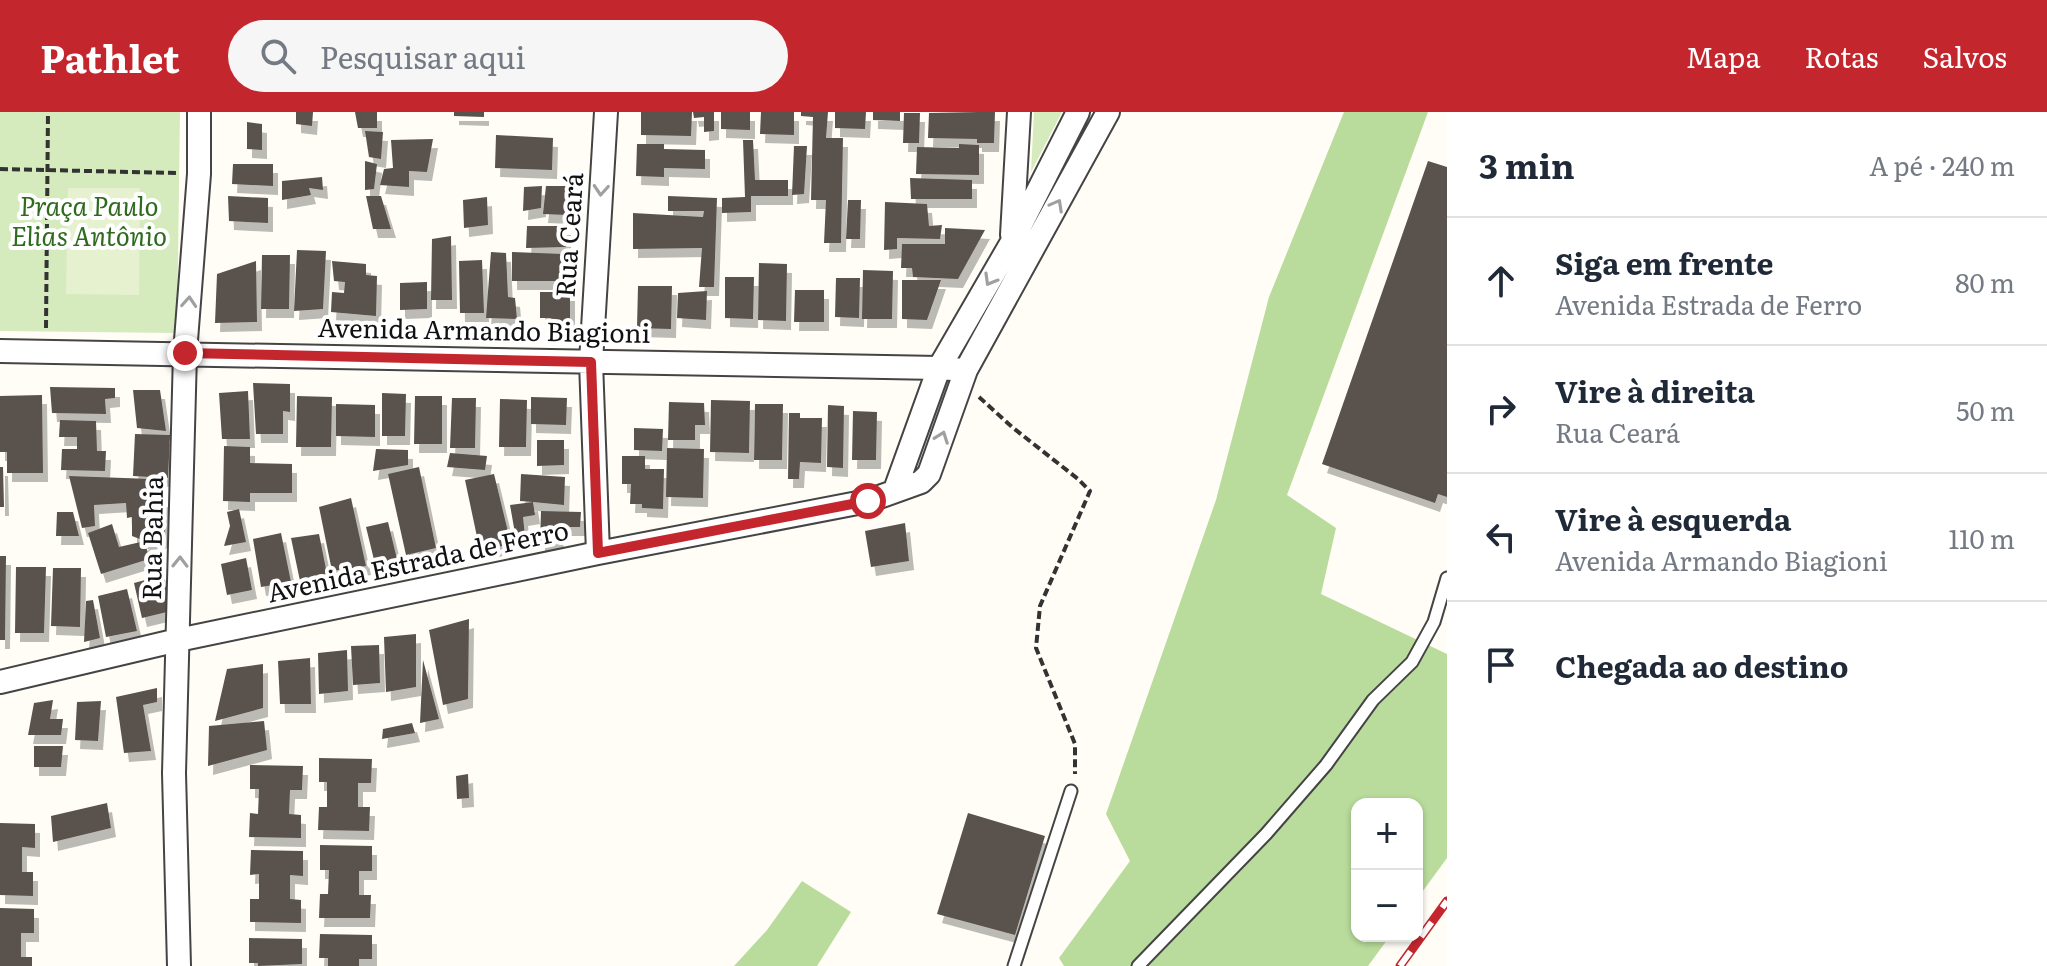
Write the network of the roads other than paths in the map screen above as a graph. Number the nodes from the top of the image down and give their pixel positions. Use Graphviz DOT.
graph roads {
  1 [pos="199,112"];
  2 [pos="606,112"];
  3 [pos="1019,112"];
  4 [pos="1078,112"];
  5 [pos="1108,112"];
  6 [pos="1012,242"];
  7 [pos="0,351"];
  8 [pos="185,353"];
  9 [pos="591,362"];
  10 [pos="939,368"];
  11 [pos="964,376"];
  12 [pos="895,490"];
  13 [pos="598,553"];
  14 [pos="1447,578"];
  15 [pos="178,640"];
  16 [pos="0,682"];
  17 [pos="1071,791"];
  18 [pos="179,966"];
  19 [pos="1014,966"];
  20 [pos="1138,966"];
  8 -- 1 [label="street, Rua Bahia, one-way"];
  2 -- 9 [label="street, Rua Ceará, one-way"];
  3 -- 6 [label="street"];
  4 -- 6 [label="street"];
  11 -- 5 [label="street, Avenida Estrada de Ferro, one-way"];
  6 -- 10 [label="street, one-way"];
  7 -- 8 [label="street, Avenida Armando Biagioni"];
  8 -- 9 [label="street, Avenida Armando Biagioni"];
  15 -- 8 [label="street, Rua Bahia, one-way"];
  9 -- 10 [label="street, Avenida Armando Biagioni"];
  9 -- 13 [label="street, Rua Ceará"];
  10 -- 11 [label="street, Avenida Armando Biagioni"];
  10 -- 12 [label="street"];
  12 -- 11 [label="street, Avenida Estrada de Ferro, one-way"];
  12 -- 13 [label="street, Avenida Estrada de Ferro"];
  13 -- 15 [label="street, Avenida Estrada de Ferro"];
  14 -- 20 [label="lane"];
  15 -- 16 [label="street, Avenida Estrada de Ferro"];
  15 -- 18 [label="street, Rua Bahia"];
  17 -- 19 [label="lane"];
}
